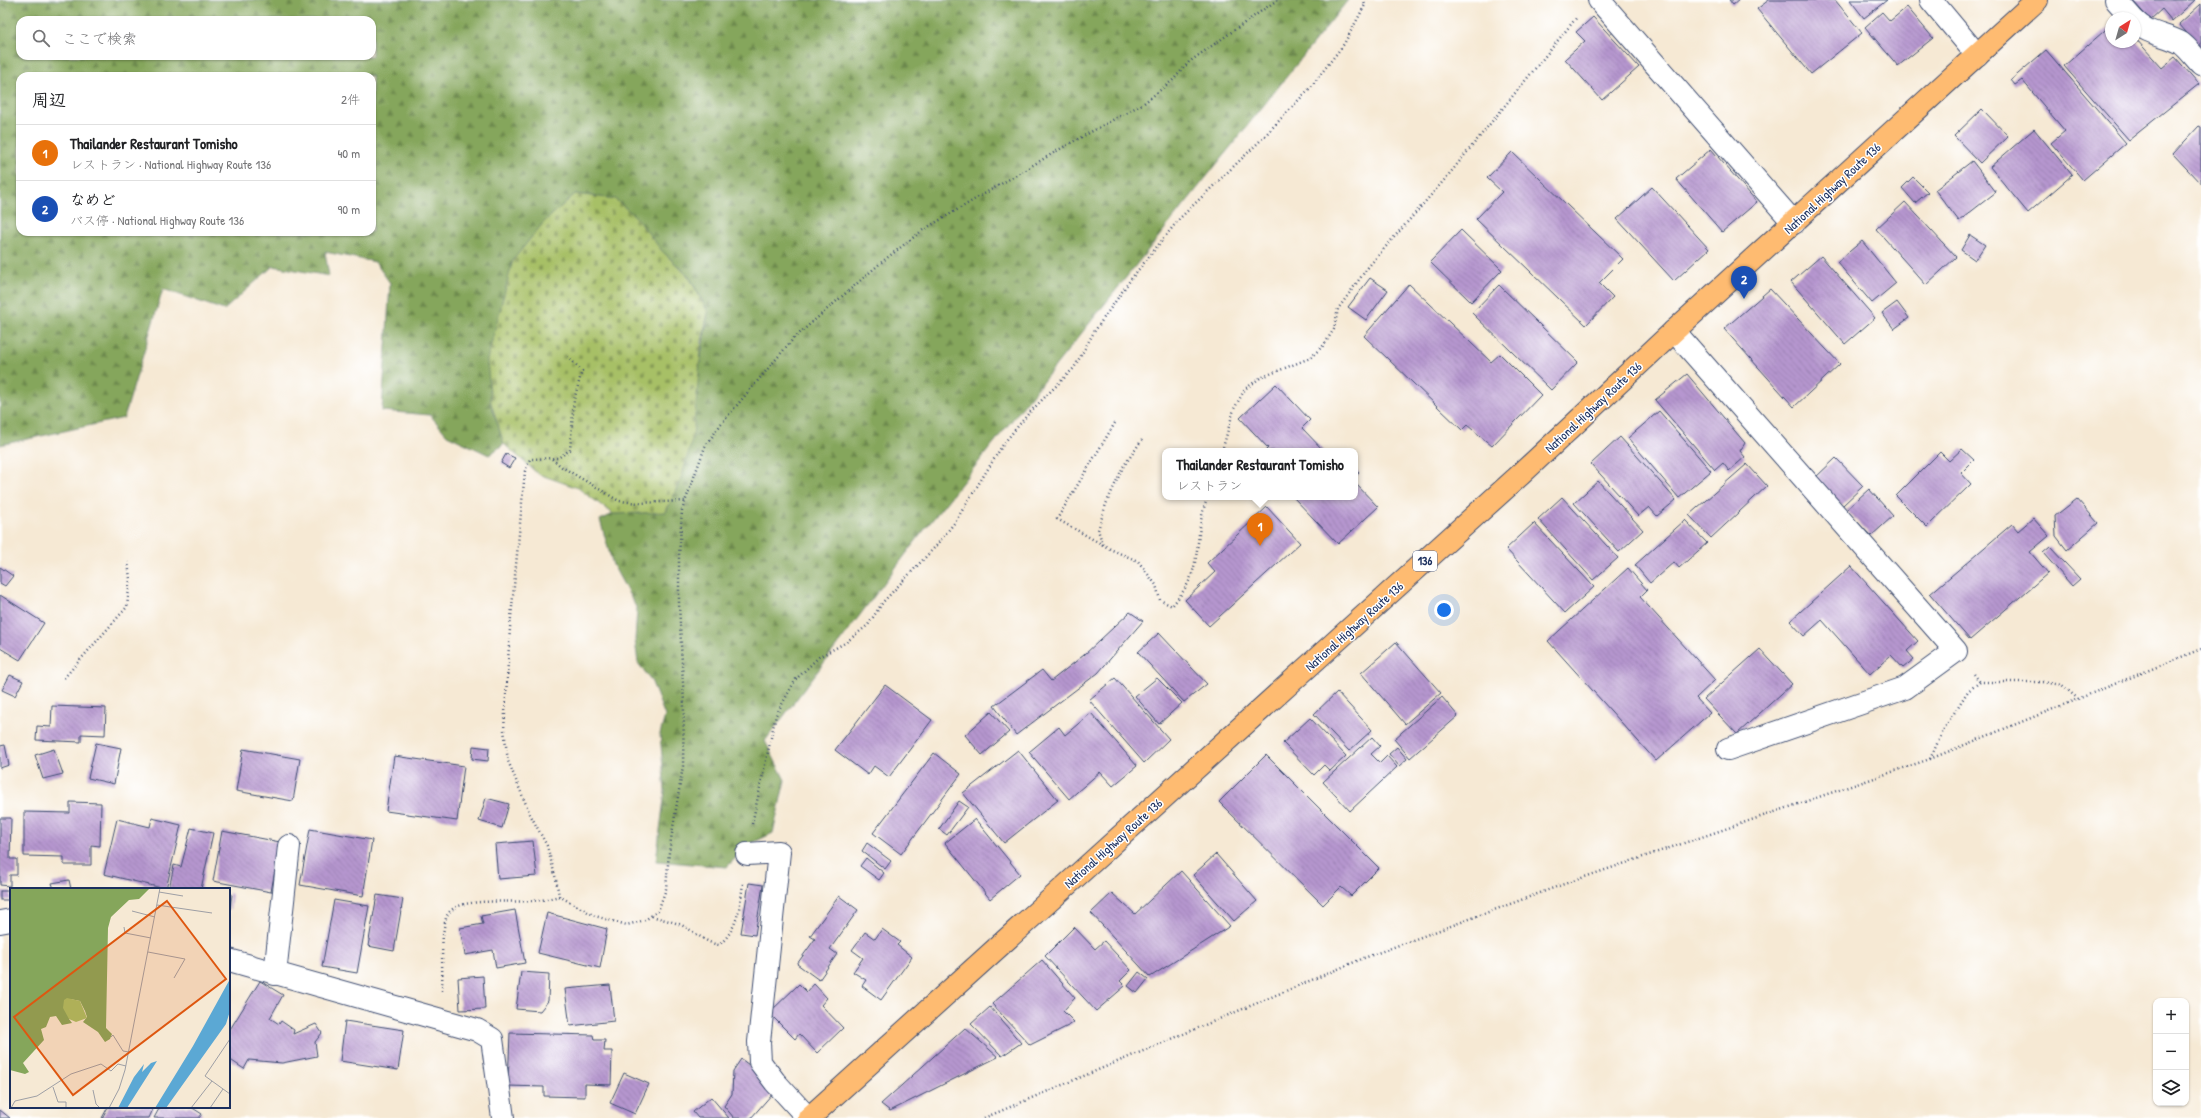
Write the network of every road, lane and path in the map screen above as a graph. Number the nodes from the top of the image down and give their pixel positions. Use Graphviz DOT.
graph roads {
  1 [pos="1277,0"];
  2 [pos="1364,0"];
  3 [pos="1368,0"];
  4 [pos="1600,0"];
  5 [pos="1931,0"];
  6 [pos="2037,0"];
  7 [pos="2116,0"];
  8 [pos="1365,4"];
  9 [pos="2127,12"];
  10 [pos="1579,15"];
  11 [pos="2141,27"];
  12 [pos="1977,55"];
  13 [pos="2201,64"];
  14 [pos="1794,223"];
  15 [pos="1674,331"];
  16 [pos="568,357"];
  17 [pos="1114,423"];
  18 [pos="1142,440"];
  19 [pos="1223,448"];
  20 [pos="552,459"];
  21 [pos="1207,500"];
  22 [pos="685,502"];
  23 [pos="1103,545"];
  24 [pos="128,562"];
  25 [pos="2201,649"];
  26 [pos="64,678"];
  27 [pos="2078,699"];
  28 [pos="1728,749"];
  29 [pos="1930,759"];
  30 [pos="289,846"];
  31 [pos="747,854"];
  32 [pos="559,896"];
  33 [pos="651,916"];
  34 [pos="10,920"];
  35 [pos="0,922"];
  36 [pos="230,960"];
  37 [pos="275,974"];
  38 [pos="440,1020"];
  39 [pos="503,1118"];
  40 [pos="808,1118"];
  41 [pos="984,1118"];
  1 -- 22 [label="path"];
  2 -- 8 [label="path"];
  3 -- 8 [label="path"];
  4 -- 14 [label="street"];
  5 -- 12 [label="street"];
  6 -- 12 [label="highway, National Highway Route 136 / 136"];
  7 -- 9 [label="street"];
  8 -- 31 [label="path"];
  10 -- 19 [label="path"];
  11 -- 13 [label="street"];
  12 -- 14 [label="highway, National Highway Route 136 / 136"];
  14 -- 15 [label="highway, National Highway Route 136 / 136"];
  15 -- 28 [label="street"];
  15 -- 40 [label="highway, National Highway Route 136 / 136"];
  16 -- 20 [label="path"];
  17 -- 23 [label="path"];
  18 -- 23 [label="path"];
  20 -- 22 [label="path"];
  20 -- 32 [label="path"];
  21 -- 23 [label="path"];
  22 -- 33 [label="path"];
  24 -- 26 [label="path"];
  25 -- 27 [label="path"];
  27 -- 29 [label="path"];
  27 -- 29 [label="path"];
  29 -- 41 [label="path"];
  30 -- 37 [label="street"];
  31 -- 33 [label="path"];
  31 -- 40 [label="street"];
  32 -- 33 [label="path"];
  32 -- 38 [label="path"];
  34 -- 35 [label="street"];
  36 -- 37 [label="street"];
  37 -- 38 [label="street"];
  38 -- 39 [label="street"];
}
